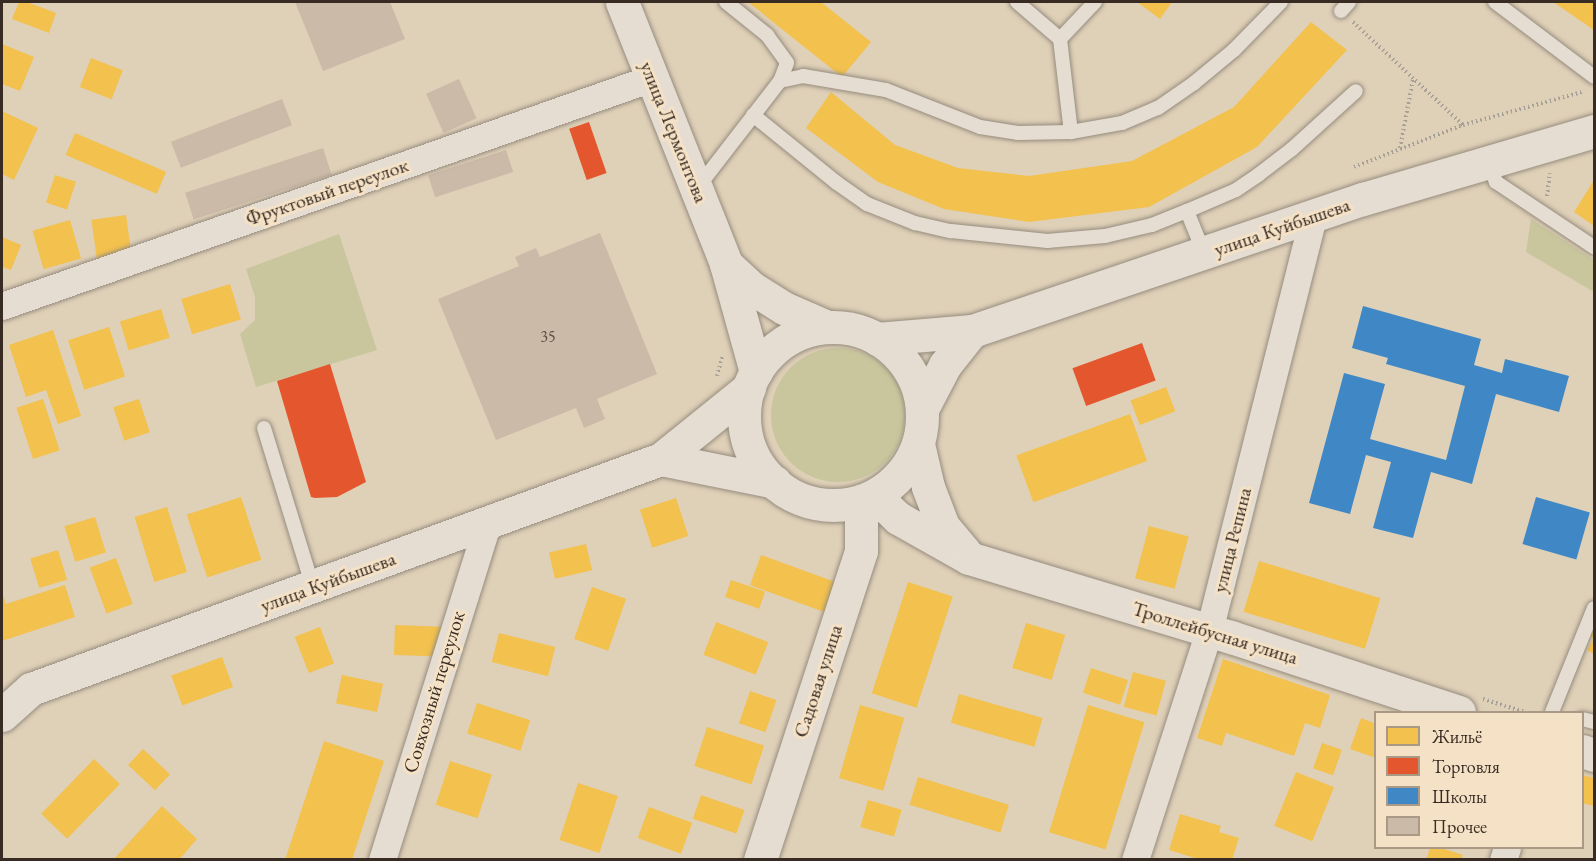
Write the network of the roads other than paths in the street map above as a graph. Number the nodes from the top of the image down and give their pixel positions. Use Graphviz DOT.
graph roads {
  1 [pos="622,2"];
  2 [pos="726,2"];
  3 [pos="1017,2"];
  4 [pos="1095,2"];
  5 [pos="1281,2"];
  6 [pos="1495,2"];
  7 [pos="1060,39"];
  8 [pos="1594,76"];
  9 [pos="652,78"];
  10 [pos="780,81"];
  11 [pos="1356,91"];
  12 [pos="753,115"];
  13 [pos="1594,131"];
  14 [pos="1071,132"];
  15 [pos="1488,160"];
  16 [pos="696,188"];
  17 [pos="1187,212"];
  18 [pos="1313,216"];
  19 [pos="1594,247"];
  20 [pos="1204,253"];
  21 [pos="726,264"];
  22 [pos="2,306"];
  23 [pos="827,327"];
  24 [pos="972,331"];
  25 [pos="877,339"];
  26 [pos="753,380"];
  27 [pos="922,410"];
  28 [pos="264,428"];
  29 [pos="918,444"];
  30 [pos="661,459"];
  31 [pos="775,482"];
  32 [pos="868,498"];
  33 [pos="487,524"];
  34 [pos="969,558"];
  35 [pos="313,587"];
  36 [pos="1594,608"];
  37 [pos="1209,631"];
  38 [pos="1456,711"];
  39 [pos="1555,711"];
  40 [pos="2,715"];
  41 [pos="382,860"];
  42 [pos="760,860"];
  43 [pos="1135,860"];
  1 -- 9 [label="main road, улица Лермонтова"];
  2 -- 10 [label="lane"];
  3 -- 7 [label="lane"];
  4 -- 7 [label="lane"];
  5 -- 14 [label="lane"];
  6 -- 8 [label="lane"];
  7 -- 14 [label="lane"];
  9 -- 16 [label="main road, улица Лермонтова"];
  9 -- 22 [label="street, Фруктовый переулок"];
  10 -- 12 [label="lane"];
  10 -- 14 [label="lane"];
  11 -- 17 [label="lane"];
  12 -- 16 [label="lane"];
  12 -- 17 [label="lane"];
  13 -- 15 [label="main road, улица Куйбышева"];
  15 -- 18 [label="main road, улица Куйбышева"];
  15 -- 19 [label="lane"];
  16 -- 21 [label="main road, улица Лермонтова"];
  17 -- 20 [label="lane"];
  18 -- 20 [label="main road, улица Куйбышева"];
  18 -- 37 [label="street, улица Репина"];
  20 -- 24 [label="main road, улица Куйбышева"];
  21 -- 23 [label="main road"];
  21 -- 26 [label="main road, улица Лермонтова"];
  23 -- 25 [label="main road"];
  23 -- 26 [label="main road"];
  24 -- 25 [label="main road, улица Куйбышева"];
  24 -- 27 [label="main road"];
  25 -- 27 [label="main road"];
  26 -- 30 [label="main road"];
  26 -- 31 [label="main road"];
  27 -- 29 [label="main road"];
  28 -- 35 [label="lane"];
  29 -- 32 [label="main road"];
  29 -- 34 [label="main road"];
  30 -- 31 [label="main road"];
  30 -- 33 [label="main road, улица Куйбышева"];
  31 -- 32 [label="main road"];
  32 -- 34 [label="main road, Троллейбусная улица"];
  32 -- 42 [label="main road, Садовая улица"];
  33 -- 35 [label="main road, улица Куйбышева"];
  33 -- 41 [label="street, Совхозный переулок"];
  34 -- 37 [label="main road, Троллейбусная улица"];
  35 -- 40 [label="main road, улица Куйбышева"];
  36 -- 39 [label="lane"];
  37 -- 38 [label="main road, Троллейбусная улица"];
  37 -- 43 [label="street, улица Репина"];
}
